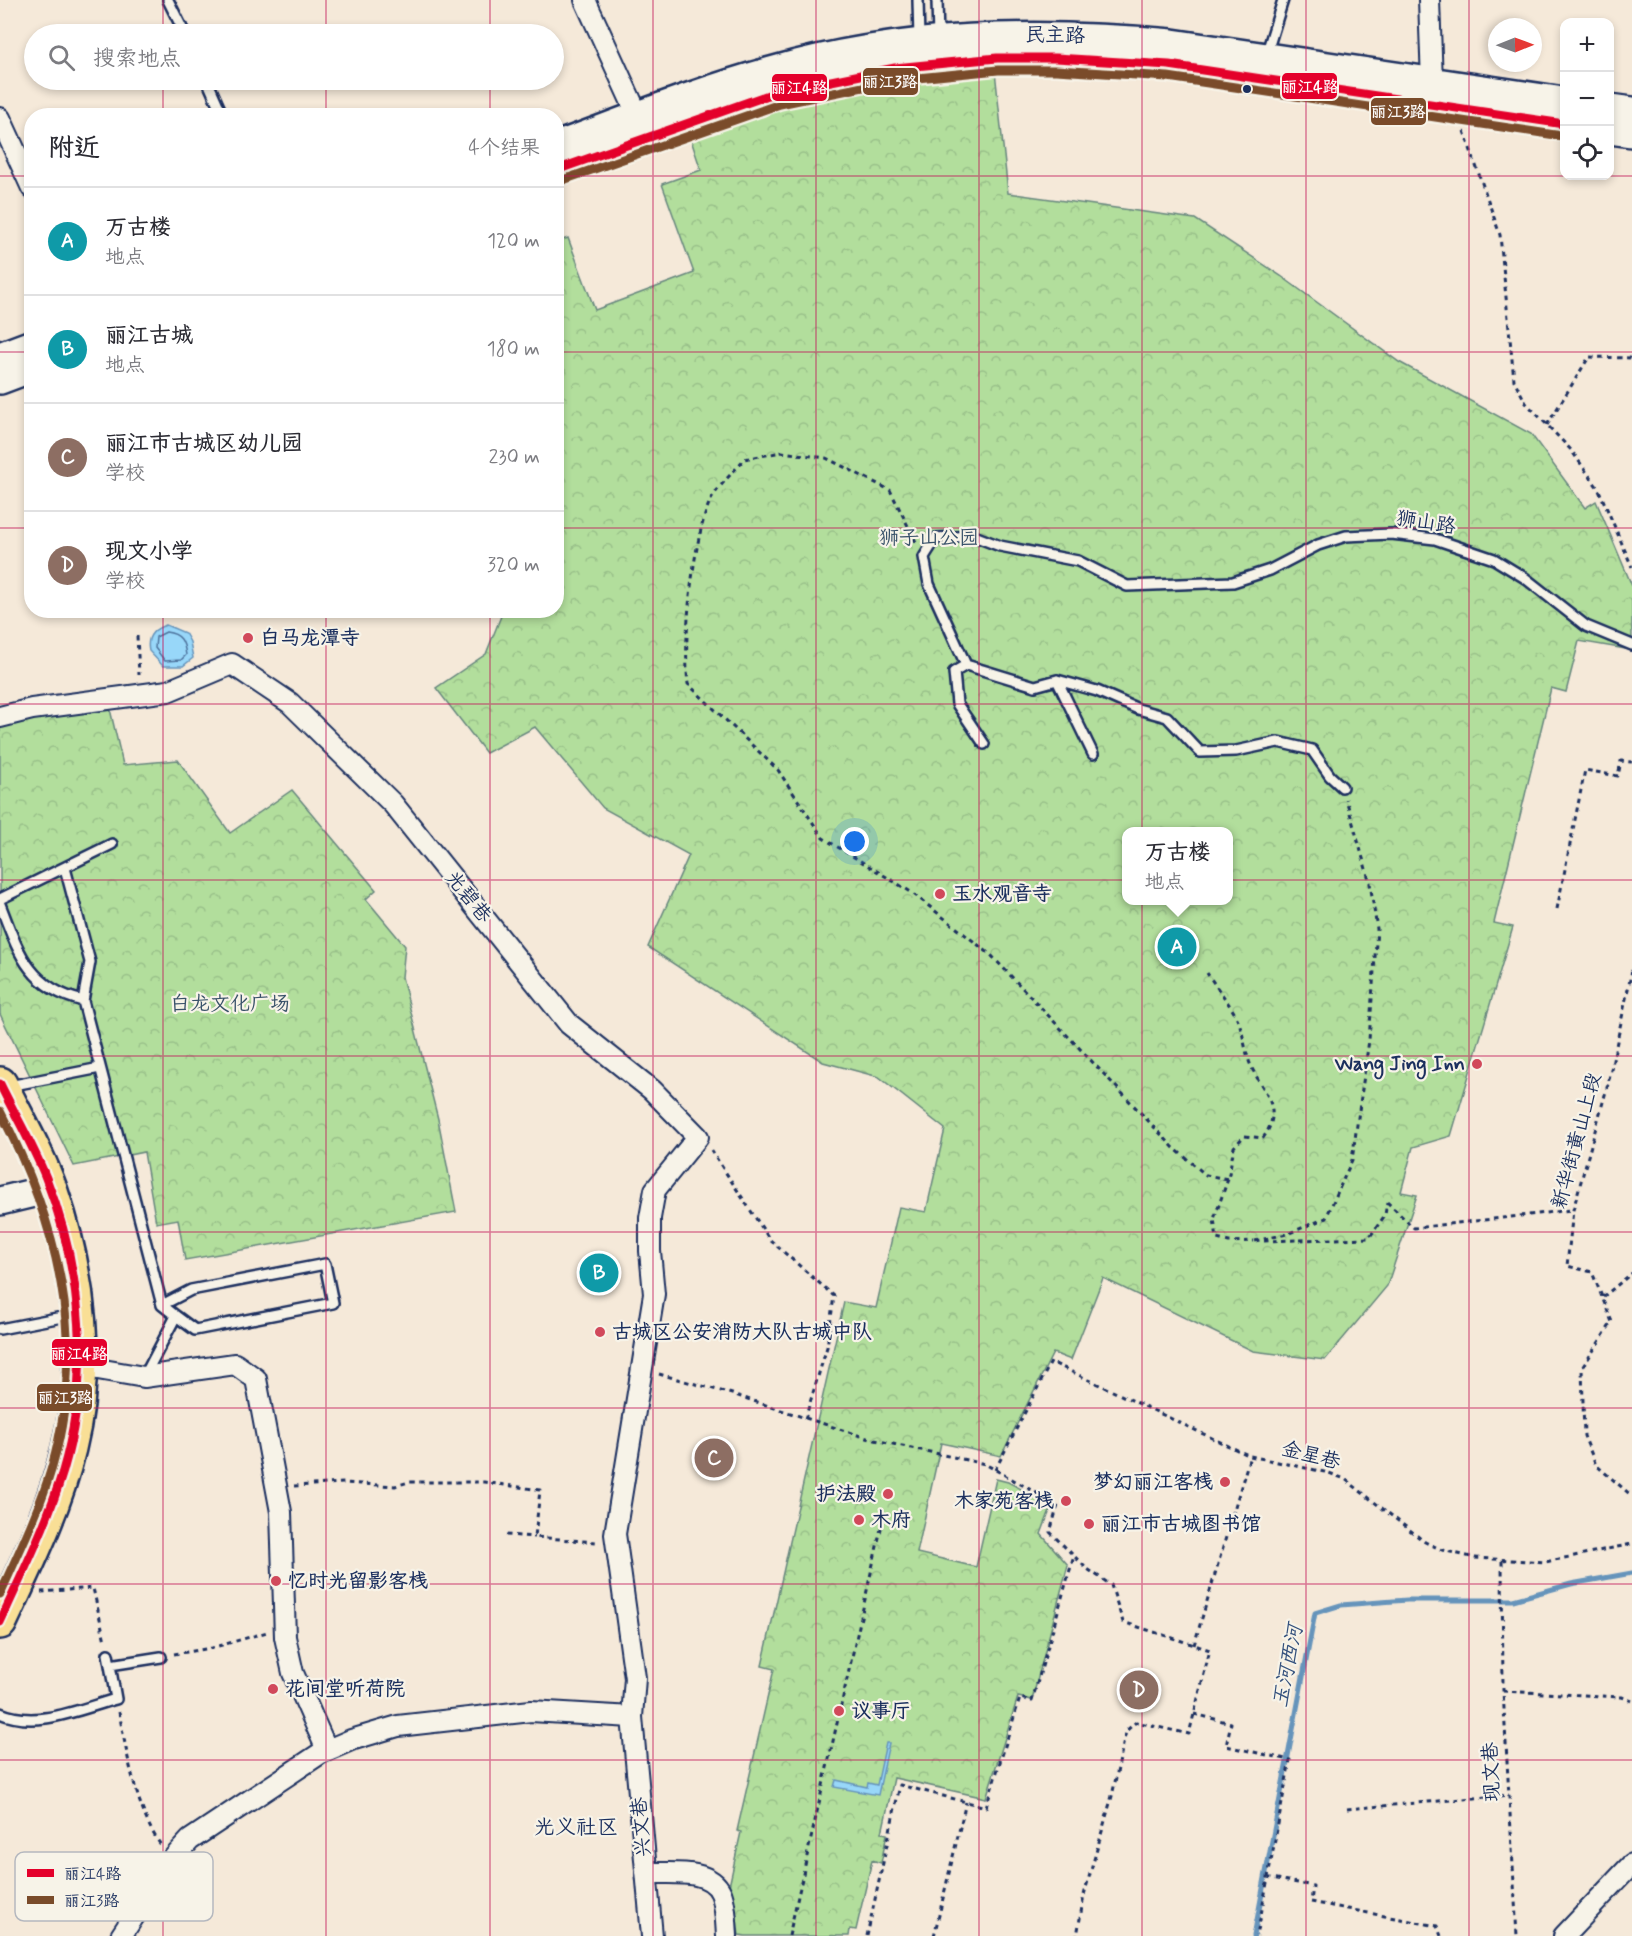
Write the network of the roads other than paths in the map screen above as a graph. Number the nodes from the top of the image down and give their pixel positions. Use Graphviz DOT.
graph roads {
  1 [pos="168,0"];
  2 [pos="585,0"];
  3 [pos="918,0"];
  4 [pos="937,0"];
  5 [pos="1283,0"];
  6 [pos="1429,0"];
  7 [pos="180,24"];
  8 [pos="929,41"];
  9 [pos="1265,56"];
  10 [pos="1432,82"];
  11 [pos="211,90"];
  12 [pos="1560,100"];
  13 [pos="219,108"];
  14 [pos="1614,109"];
  15 [pos="1632,111"];
  16 [pos="638,116"];
  17 [pos="0,118"];
  18 [pos="1560,123"];
  19 [pos="1614,131"];
  20 [pos="1632,133"];
  21 [pos="564,143"];
  22 [pos="564,167"];
  23 [pos="24,170"];
  24 [pos="24,347"];
  25 [pos="0,356"];
  26 [pos="24,371"];
  27 [pos="0,380"];
  28 [pos="1632,645"];
  29 [pos="966,664"];
  30 [pos="1057,680"];
  31 [pos="0,717"];
  32 [pos="984,744"];
  33 [pos="1094,754"];
  34 [pos="1342,787"];
  35 [pos="112,844"];
  36 [pos="65,868"];
  37 [pos="0,902"];
  38 [pos="83,1001"];
  39 [pos="100,1068"];
  40 [pos="1,1086"];
  41 [pos="0,1131"];
  42 [pos="699,1137"];
  43 [pos="27,1195"];
  44 [pos="162,1305"];
  45 [pos="176,1316"];
  46 [pos="57,1317"];
  47 [pos="0,1329"];
  48 [pos="80,1366"];
  49 [pos="144,1377"];
  50 [pos="7,1581"];
  51 [pos="0,1622"];
  52 [pos="108,1654"];
  53 [pos="161,1657"];
  54 [pos="110,1665"];
  55 [pos="0,1713"];
  56 [pos="632,1717"];
  57 [pos="327,1750"];
  58 [pos="180,1852"];
  59 [pos="1632,1864"];
  60 [pos="646,1873"];
  61 [pos="131,1921"];
  62 [pos="121,1936"];
  63 [pos="652,1936"];
  64 [pos="728,1936"];
  65 [pos="1564,1936"];
  1 -- 7 [label="lane"];
  2 -- 16 [label="street"];
  3 -- 8 [label="lane"];
  4 -- 8 [label="lane"];
  5 -- 9 [label="lane"];
  6 -- 10 [label="street"];
  8 -- 9 [label="main road, 民主路"];
  8 -- 16 [label="main road, 民主路"];
  9 -- 10 [label="main road, 民主路"];
  10 -- 12 [label="main road, 民主路"];
  11 -- 13 [label="lane"];
  14 -- 15 [label="main road"];
  16 -- 21 [label="main road, 民主路"];
  17 -- 23 [label="street"];
  18 -- 22 [label="main road, 民主路"];
  19 -- 20 [label="main road"];
  24 -- 25 [label="main road"];
  26 -- 27 [label="main road"];
  28 -- 29 [label="lane, 狮山路"];
  29 -- 30 [label="lane"];
  29 -- 32 [label="lane"];
  30 -- 33 [label="lane"];
  30 -- 34 [label="lane"];
  31 -- 42 [label="street, 光碧巷"];
  35 -- 36 [label="lane"];
  36 -- 37 [label="lane"];
  36 -- 38 [label="lane"];
  37 -- 38 [label="lane"];
  38 -- 39 [label="lane"];
  39 -- 40 [label="lane"];
  39 -- 44 [label="lane"];
  40 -- 43 [label="highway"];
  41 -- 43 [label="highway"];
  42 -- 56 [label="street, 兴文巷"];
  43 -- 46 [label="highway"];
  43 -- 48 [label="highway"];
  44 -- 45 [label="lane"];
  44 -- 45 [label="lane"];
  45 -- 49 [label="lane"];
  46 -- 47 [label="lane"];
  46 -- 50 [label="highway"];
  48 -- 49 [label="street"];
  48 -- 50 [label="highway"];
  49 -- 57 [label="street"];
  50 -- 51 [label="highway"];
  52 -- 54 [label="lane"];
  53 -- 54 [label="lane"];
  54 -- 55 [label="lane"];
  56 -- 57 [label="street"];
  56 -- 60 [label="street, 兴文巷"];
  57 -- 58 [label="street"];
  59 -- 65 [label="street"];
  60 -- 63 [label="street, 兴文巷"];
  60 -- 64 [label="street"];
  61 -- 62 [label="street"];
}
